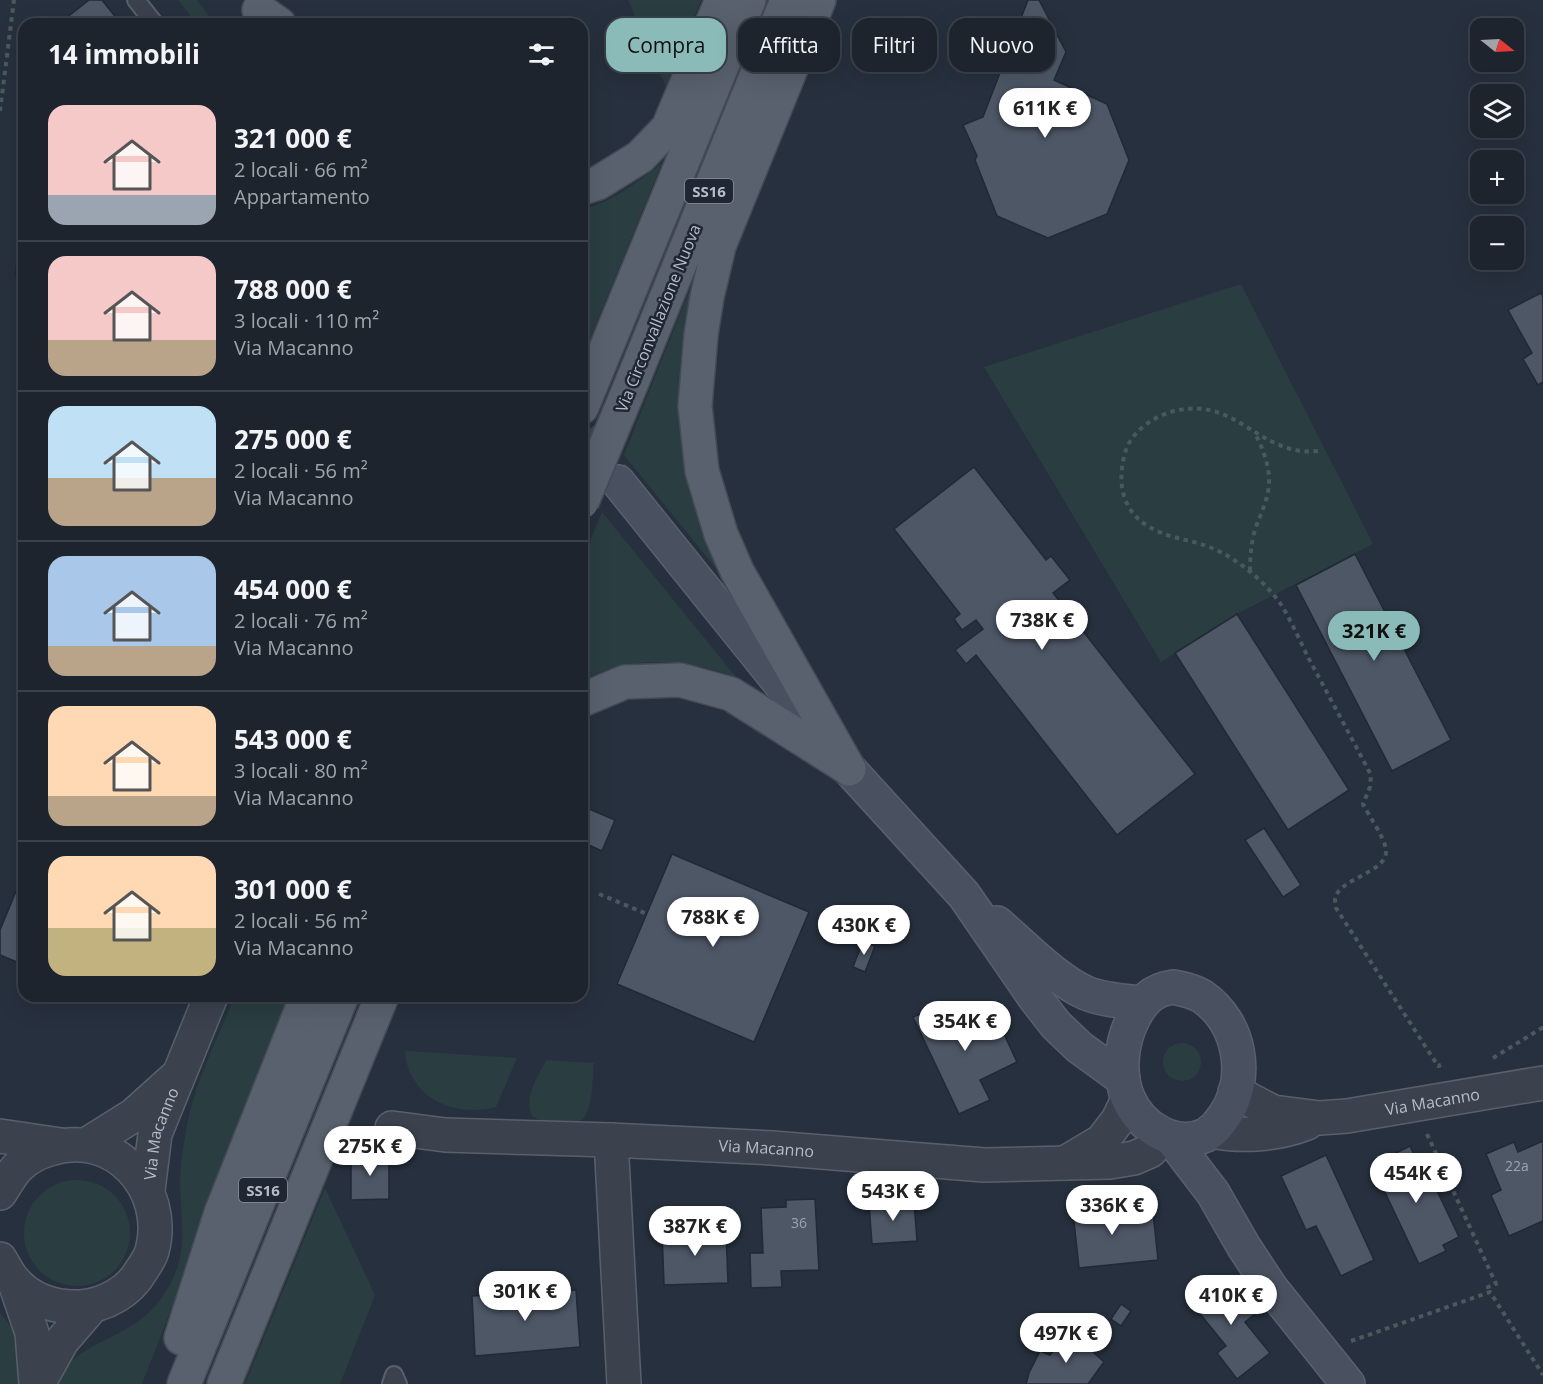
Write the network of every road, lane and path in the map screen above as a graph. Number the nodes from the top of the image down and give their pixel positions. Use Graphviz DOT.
graph roads {
  1 [pos="14,0"];
  2 [pos="136,0"];
  3 [pos="722,0"];
  4 [pos="749,0"];
  5 [pos="787,0"];
  6 [pos="819,0"];
  7 [pos="150,18"];
  8 [pos="0,111"];
  9 [pos="588,186"];
  10 [pos="588,392"];
  11 [pos="1254,432"];
  12 [pos="1318,451"];
  13 [pos="618,482"];
  14 [pos="588,488"];
  15 [pos="1250,571"];
  16 [pos="588,697"];
  17 [pos="849,769"];
  18 [pos="599,894"];
  19 [pos="964,895"];
  20 [pos="647,914"];
  21 [pos="208,1002"];
  22 [pos="305,1002"];
  23 [pos="340,1002"];
  24 [pos="380,1002"];
  25 [pos="1141,1003"];
  26 [pos="1543,1030"];
  27 [pos="1491,1059"];
  28 [pos="1446,1065"];
  29 [pos="177,1076"];
  30 [pos="1543,1083"];
  31 [pos="1126,1089"];
  32 [pos="1235,1092"];
  33 [pos="1414,1104"];
  34 [pos="1320,1118"];
  35 [pos="392,1128"];
  36 [pos="1209,1133"];
  37 [pos="0,1136"];
  38 [pos="1168,1137"];
  39 [pos="612,1140"];
  40 [pos="74,1145"];
  41 [pos="1064,1164"];
  42 [pos="148,1190"];
  43 [pos="1213,1192"];
  44 [pos="0,1193"];
  45 [pos="8,1271"];
  46 [pos="1490,1292"];
  47 [pos="92,1306"];
  48 [pos="1346,1343"];
  49 [pos="1543,1374"];
  50 [pos="37,1384"];
  51 [pos="166,1384"];
  52 [pos="184,1384"];
  53 [pos="224,1384"];
  54 [pos="391,1384"];
  55 [pos="398,1384"];
  56 [pos="624,1384"];
  57 [pos="1348,1384"];
  1 -- 8 [label="path"];
  2 -- 7 [label="lane"];
  3 -- 9 [label="main road"];
  4 -- 10 [label="main road, SS16"];
  5 -- 14 [label="main road, Via Circonvallazione Nuova / SS16, bridge"];
  6 -- 17 [label="main road"];
  11 -- 12 [label="path"];
  11 -- 15 [label="path"];
  11 -- 15 [label="path"];
  13 -- 17 [label="street"];
  15 -- 28 [label="path"];
  16 -- 17 [label="main road"];
  17 -- 19 [label="street"];
  18 -- 20 [label="path"];
  19 -- 25 [label="street"];
  19 -- 31 [label="street"];
  21 -- 29 [label="street, Via Macanno"];
  22 -- 51 [label="main road"];
  23 -- 52 [label="main road, SS16"];
  24 -- 53 [label="main road, SS16"];
  25 -- 31 [label="street"];
  25 -- 32 [label="street"];
  26 -- 27 [label="path"];
  29 -- 40 [label="street, Via Macanno"];
  29 -- 42 [label="street, Via Macanno"];
  30 -- 33 [label="street, Via Macanno"];
  31 -- 38 [label="street"];
  31 -- 41 [label="street"];
  32 -- 34 [label="street, Via Macanno"];
  32 -- 36 [label="street"];
  33 -- 34 [label="street, Via Macanno"];
  33 -- 46 [label="path"];
  34 -- 36 [label="street, Via Macanno"];
  35 -- 39 [label="street, Via Macanno"];
  36 -- 38 [label="street"];
  36 -- 43 [label="street"];
  37 -- 40 [label="street, Via Macanno"];
  38 -- 41 [label="street, Via Macanno"];
  38 -- 43 [label="street"];
  39 -- 41 [label="street, Via Macanno"];
  39 -- 56 [label="street"];
  40 -- 42 [label="street, Via Macanno"];
  40 -- 44 [label="street, Via Macanno"];
  42 -- 47 [label="street, Via Macanno"];
  43 -- 57 [label="street"];
  45 -- 47 [label="street, Via Macanno"];
  45 -- 50 [label="street"];
  46 -- 48 [label="path"];
  46 -- 49 [label="path"];
  47 -- 50 [label="street"];
  54 -- 55 [label="lane"];
}
